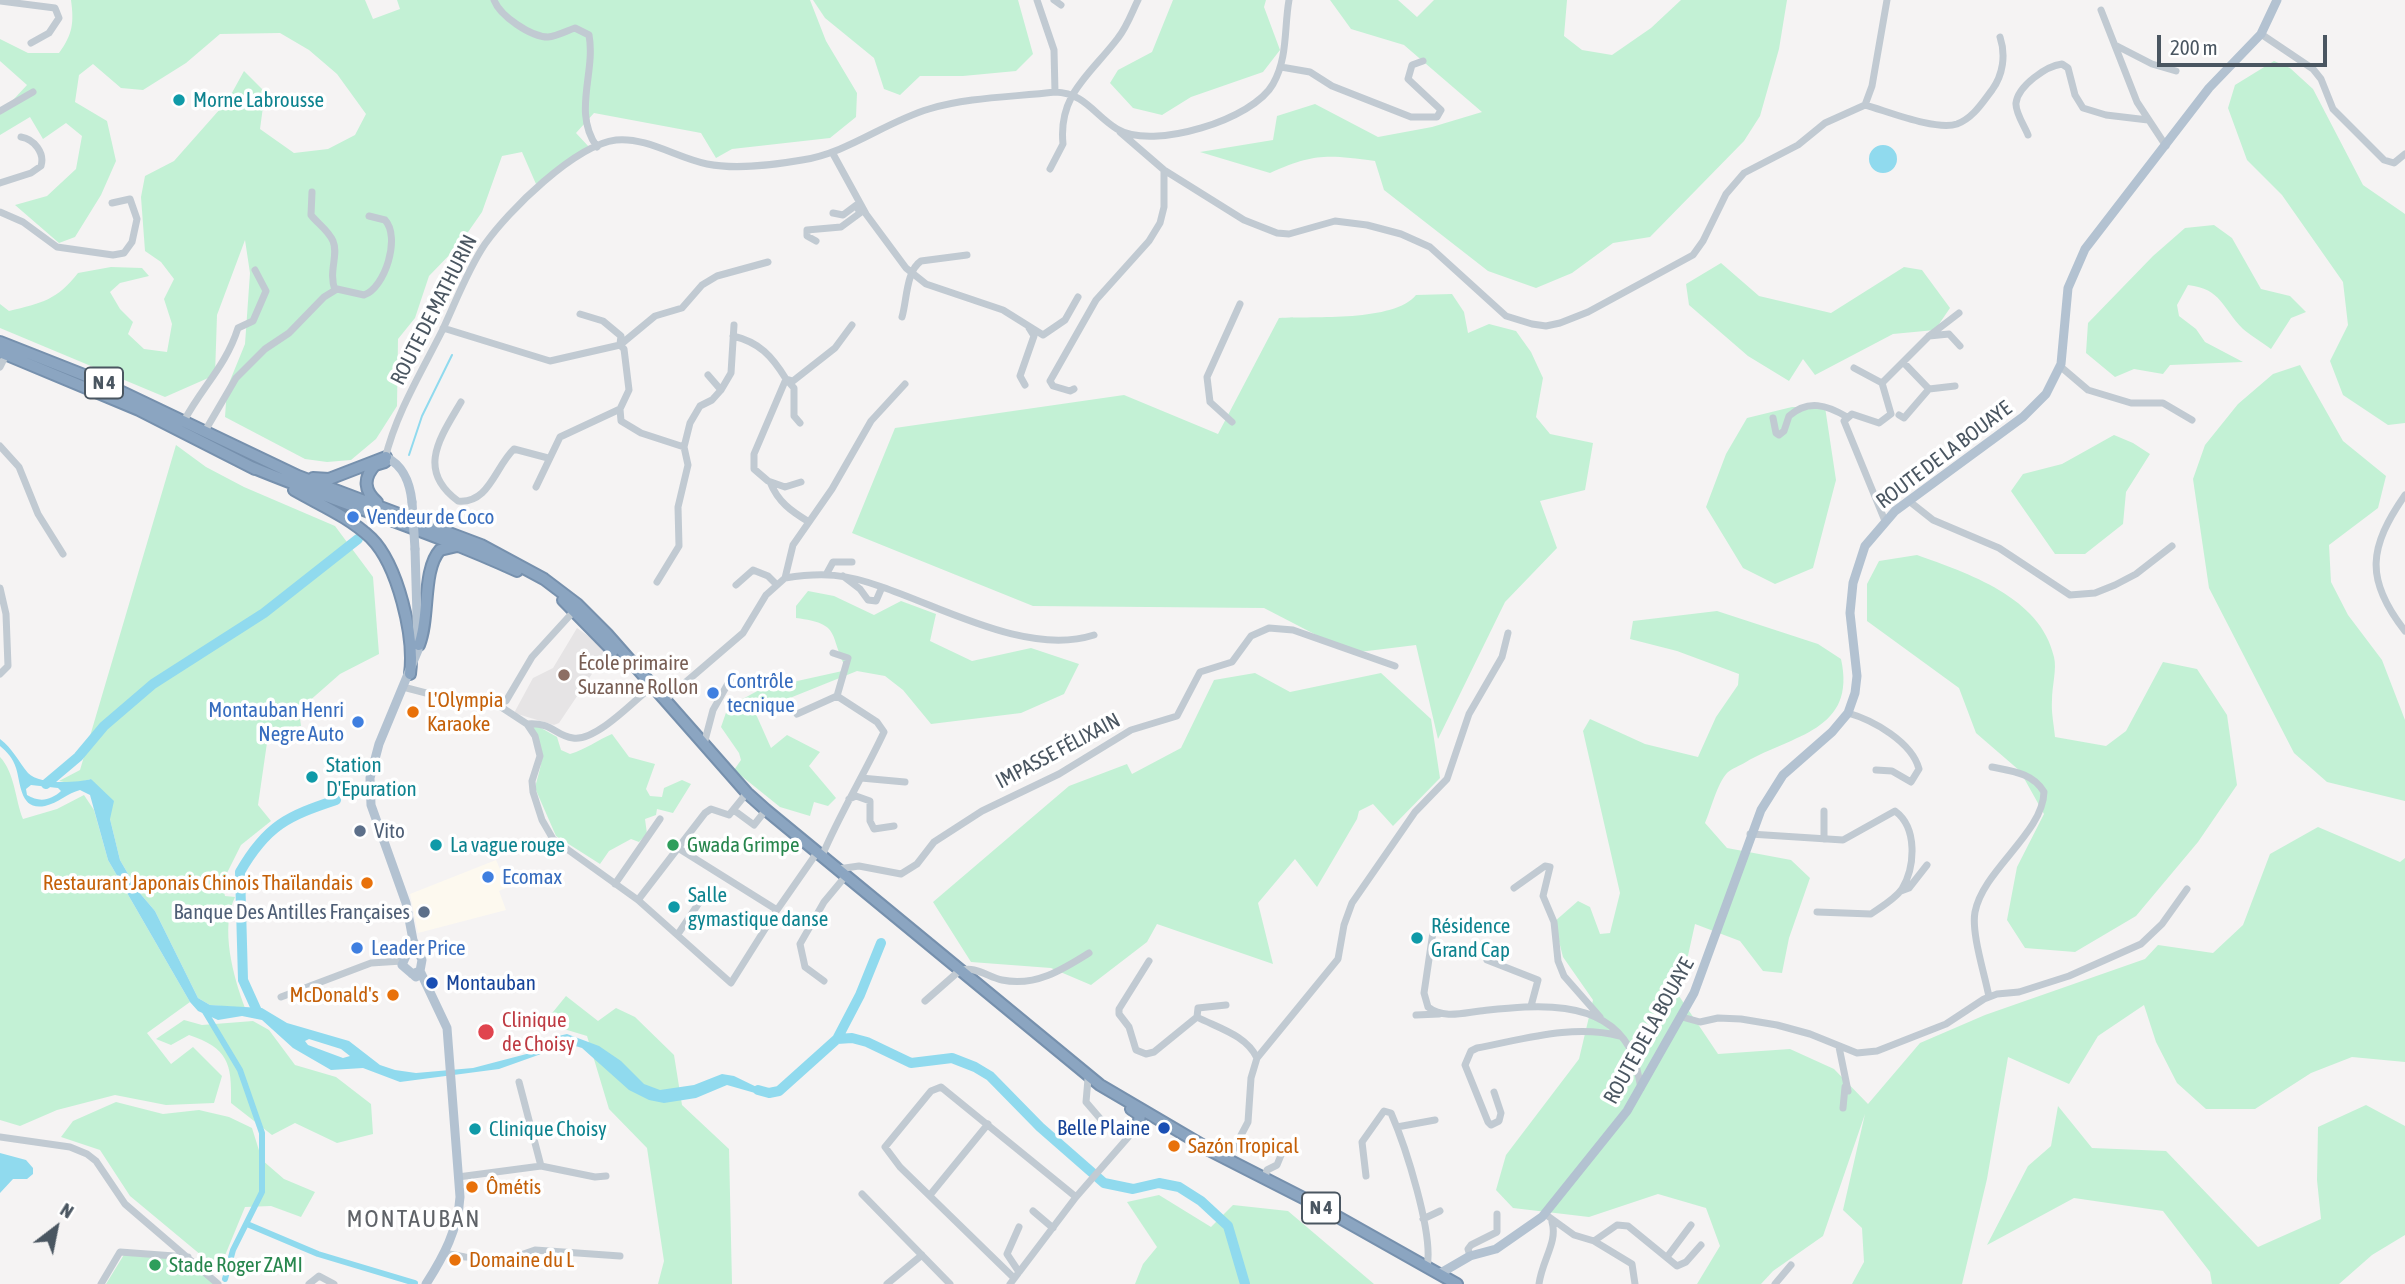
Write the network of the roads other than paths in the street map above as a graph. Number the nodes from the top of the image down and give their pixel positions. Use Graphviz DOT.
graph roads {
  1 [pos="494,0"];
  2 [pos="1037,0"];
  3 [pos="1138,0"];
  4 [pos="1289,0"];
  5 [pos="1887,0"];
  6 [pos="2277,0"];
  7 [pos="0,1"];
  8 [pos="2101,10"];
  9 [pos="2261,34"];
  10 [pos="2000,37"];
  11 [pos="32,43"];
  12 [pos="2115,45"];
  13 [pos="1423,61"];
  14 [pos="1281,66"];
  15 [pos="2176,71"];
  16 [pos="33,92"];
  17 [pos="1055,92"];
  18 [pos="1071,94"];
  19 [pos="1865,105"];
  20 [pos="0,111"];
  21 [pos="2148,120"];
  22 [pos="1118,130"];
  23 [pos="2028,135"];
  24 [pos="22,137"];
  25 [pos="2166,146"];
  26 [pos="597,147"];
  27 [pos="832,152"];
  28 [pos="2404,159"];
  29 [pos="1050,169"];
  30 [pos="1164,170"];
  31 [pos="0,183"];
  32 [pos="312,192"];
  33 [pos="112,203"];
  34 [pos="858,205"];
  35 [pos="0,212"];
  36 [pos="833,213"];
  37 [pos="369,216"];
  38 [pos="816,241"];
  39 [pos="967,255"];
  40 [pos="768,262"];
  41 [pos="255,270"];
  42 [pos="911,271"];
  43 [pos="335,290"];
  44 [pos="1078,296"];
  45 [pos="1240,304"];
  46 [pos="1959,313"];
  47 [pos="580,314"];
  48 [pos="902,317"];
  49 [pos="1025,322"];
  50 [pos="734,325"];
  51 [pos="852,325"];
  52 [pos="443,328"];
  53 [pos="733,335"];
  54 [pos="1929,335"];
  55 [pos="0,342"];
  56 [pos="620,345"];
  57 [pos="1960,345"];
  58 [pos="1,356"];
  59 [pos="1903,362"];
  60 [pos="0,367"];
  61 [pos="2061,367"];
  62 [pos="1854,368"];
  63 [pos="708,375"];
  64 [pos="786,379"];
  65 [pos="1882,383"];
  66 [pos="905,384"];
  67 [pos="1025,385"];
  68 [pos="1955,386"];
  69 [pos="1074,389"];
  70 [pos="1929,389"];
  71 [pos="721,390"];
  72 [pos="461,402"];
  73 [pos="620,409"];
  74 [pos="1899,415"];
  75 [pos="1846,417"];
  76 [pos="1773,418"];
  77 [pos="2192,420"];
  78 [pos="800,422"];
  79 [pos="1232,422"];
  80 [pos="182,426"];
  81 [pos="205,430"];
  82 [pos="0,446"];
  83 [pos="684,447"];
  84 [pos="548,458"];
  85 [pos="385,460"];
  86 [pos="267,462"];
  87 [pos="249,466"];
  88 [pos="770,482"];
  89 [pos="800,482"];
  90 [pos="536,487"];
  91 [pos="2405,495"];
  92 [pos="1909,501"];
  93 [pos="382,506"];
  94 [pos="809,522"];
  95 [pos="1885,522"];
  96 [pos="457,545"];
  97 [pos="2172,546"];
  98 [pos="63,554"];
  99 [pos="852,562"];
  100 [pos="827,573"];
  101 [pos="843,576"];
  102 [pos="785,578"];
  103 [pos="657,582"];
  104 [pos="736,585"];
  105 [pos="777,585"];
  106 [pos="882,587"];
  107 [pos="0,588"];
  108 [pos="402,600"];
  109 [pos="421,608"];
  110 [pos="574,611"];
  111 [pos="2405,631"];
  112 [pos="1508,633"];
  113 [pos="1094,635"];
  114 [pos="415,641"];
  115 [pos="833,653"];
  116 [pos="1395,666"];
  117 [pos="0,674"];
  118 [pos="410,674"];
  119 [pos="730,680"];
  120 [pos="403,687"];
  121 [pos="650,688"];
  122 [pos="837,696"];
  123 [pos="665,700"];
  124 [pos="495,703"];
  125 [pos="1848,713"];
  126 [pos="797,714"];
  127 [pos="527,724"];
  128 [pos="704,744"];
  129 [pos="1992,766"];
  130 [pos="1876,771"];
  131 [pos="861,778"];
  132 [pos="905,782"];
  133 [pos="746,794"];
  134 [pos="847,800"];
  135 [pos="735,811"];
  136 [pos="765,811"];
  137 [pos="1824,811"];
  138 [pos="660,819"];
  139 [pos="894,826"];
  140 [pos="1750,834"];
  141 [pos="1824,839"];
  142 [pos="678,848"];
  143 [pos="819,855"];
  144 [pos="1927,865"];
  145 [pos="841,873"];
  146 [pos="615,884"];
  147 [pos="1514,888"];
  148 [pos="2188,889"];
  149 [pos="1901,891"];
  150 [pos="705,894"];
  151 [pos="638,900"];
  152 [pos="778,911"];
  153 [pos="1817,912"];
  154 [pos="1433,932"];
  155 [pos="678,934"];
  156 [pos="413,940"];
  157 [pos="1089,953"];
  158 [pos="420,957"];
  159 [pos="1487,960"];
  160 [pos="1149,961"];
  161 [pos="406,966"];
  162 [pos="959,971"];
  163 [pos="824,981"];
  164 [pos="281,997"];
  165 [pos="1990,997"];
  166 [pos="925,1001"];
  167 [pos="1226,1005"];
  168 [pos="1531,1006"];
  169 [pos="1442,1014"];
  170 [pos="1416,1015"];
  171 [pos="1197,1017"];
  172 [pos="1682,1017"];
  173 [pos="1603,1020"];
  174 [pos="1621,1037"];
  175 [pos="1839,1047"];
  176 [pos="1257,1058"];
  177 [pos="1088,1079"];
  178 [pos="519,1082"];
  179 [pos="1642,1088"];
  180 [pos="1494,1092"];
  181 [pos="1121,1101"];
  182 [pos="1843,1108"];
  183 [pos="1435,1120"];
  184 [pos="1104,1123"];
  185 [pos="988,1124"];
  186 [pos="1163,1125"];
  187 [pos="1138,1126"];
  188 [pos="1397,1127"];
  189 [pos="0,1137"];
  190 [pos="1286,1143"];
  191 [pos="1214,1152"];
  192 [pos="1229,1158"];
  193 [pos="541,1166"];
  194 [pos="606,1176"];
  195 [pos="1366,1176"];
  196 [pos="458,1177"];
  197 [pos="1265,1177"];
  198 [pos="862,1194"];
  199 [pos="930,1195"];
  200 [pos="1076,1197"];
  201 [pos="1033,1211"];
  202 [pos="1440,1211"];
  203 [pos="1497,1214"];
  204 [pos="1549,1217"];
  205 [pos="1423,1219"];
  206 [pos="1692,1226"];
  207 [pos="1019,1227"];
  208 [pos="1053,1228"];
  209 [pos="1594,1241"];
  210 [pos="1702,1245"];
  211 [pos="1007,1251"];
  212 [pos="444,1253"];
  213 [pos="922,1255"];
  214 [pos="620,1256"];
  215 [pos="1470,1256"];
  216 [pos="1667,1256"];
  217 [pos="192,1259"];
  218 [pos="995,1260"];
  219 [pos="1791,1265"];
  220 [pos="1427,1267"];
  221 [pos="1439,1274"];
  222 [pos="1014,1278"];
  223 [pos="101,1284"];
  224 [pos="218,1284"];
  225 [pos="309,1284"];
  226 [pos="334,1284"];
  227 [pos="426,1284"];
  228 [pos="887,1284"];
  229 [pos="950,1284"];
  230 [pos="1457,1284"];
  231 [pos="1539,1284"];
  232 [pos="1635,1284"];
  233 [pos="1775,1284"];
  1 -- 26 [label="street"];
  2 -- 17 [label="street"];
  3 -- 18 [label="street"];
  4 -- 14 [label="street"];
  5 -- 19 [label="street"];
  6 -- 9 [label="main road, ROUTE DE LA BOUAYE"];
  7 -- 11 [label="street"];
  8 -- 12 [label="street"];
  9 -- 25 [label="main road, ROUTE DE LA BOUAYE"];
  9 -- 28 [label="street"];
  10 -- 19 [label="street"];
  12 -- 15 [label="street"];
  12 -- 21 [label="street"];
  13 -- 14 [label="street"];
  14 -- 22 [label="street"];
  16 -- 20 [label="street"];
  17 -- 18 [label="street, ROUTE DE MATHURIN"];
  17 -- 27 [label="street, ROUTE DE MATHURIN"];
  18 -- 22 [label="street, ROUTE DE MATHURIN"];
  18 -- 29 [label="street"];
  19 -- 30 [label="street, ROUTE DE MATHURIN"];
  21 -- 23 [label="street"];
  21 -- 25 [label="street"];
  22 -- 30 [label="street, ROUTE DE MATHURIN"];
  24 -- 31 [label="street"];
  25 -- 61 [label="main road, ROUTE DE LA BOUAYE"];
  26 -- 27 [label="street, ROUTE DE MATHURIN"];
  26 -- 52 [label="street, ROUTE DE MATHURIN"];
  27 -- 34 [label="street"];
  30 -- 69 [label="street"];
  32 -- 43 [label="street"];
  33 -- 35 [label="street"];
  34 -- 36 [label="street"];
  34 -- 38 [label="street"];
  34 -- 42 [label="street"];
  37 -- 43 [label="street"];
  39 -- 42 [label="street"];
  40 -- 56 [label="street"];
  41 -- 80 [label="street"];
  42 -- 48 [label="street"];
  42 -- 49 [label="street"];
  43 -- 81 [label="street"];
  44 -- 49 [label="street"];
  45 -- 79 [label="street"];
  46 -- 54 [label="street"];
  47 -- 56 [label="street"];
  49 -- 67 [label="street"];
  50 -- 53 [label="street"];
  51 -- 64 [label="street"];
  52 -- 56 [label="street"];
  52 -- 85 [label="street, ROUTE DE MATHURIN"];
  53 -- 64 [label="street"];
  53 -- 71 [label="street"];
  54 -- 57 [label="street"];
  54 -- 59 [label="street"];
  55 -- 80 [label="highway, N 4"];
  56 -- 73 [label="street"];
  58 -- 60 [label="street"];
  58 -- 80 [label="highway, N 4"];
  58 -- 80 [label="street"];
  59 -- 65 [label="street"];
  59 -- 70 [label="street"];
  61 -- 77 [label="street"];
  61 -- 92 [label="main road, ROUTE DE LA BOUAYE"];
  62 -- 65 [label="street"];
  63 -- 71 [label="street"];
  64 -- 78 [label="street"];
  64 -- 88 [label="street"];
  65 -- 75 [label="street"];
  66 -- 94 [label="street"];
  68 -- 70 [label="street"];
  70 -- 74 [label="street"];
  71 -- 83 [label="street"];
  72 -- 84 [label="street"];
  73 -- 83 [label="street"];
  73 -- 84 [label="street"];
  75 -- 76 [label="street"];
  75 -- 95 [label="street"];
  80 -- 81 [label="highway, N 4"];
  80 -- 87 [label="highway, N 4"];
  81 -- 86 [label="highway, N 4"];
  82 -- 98 [label="street"];
  83 -- 103 [label="street"];
  84 -- 90 [label="street"];
  85 -- 86 [label="highway"];
  85 -- 93 [label="highway"];
  85 -- 109 [label="main road, bridge"];
  86 -- 93 [label="highway, N 4"];
  87 -- 96 [label="highway, N 4"];
  87 -- 108 [label="highway"];
  88 -- 89 [label="street"];
  88 -- 94 [label="street"];
  91 -- 111 [label="street"];
  92 -- 95 [label="main road, ROUTE DE LA BOUAYE"];
  92 -- 97 [label="street"];
  93 -- 123 [label="highway, N 4"];
  94 -- 102 [label="street"];
  95 -- 125 [label="main road, ROUTE DE LA BOUAYE"];
  96 -- 109 [label="highway"];
  96 -- 110 [label="highway, N 4"];
  99 -- 100 [label="street"];
  100 -- 101 [label="street"];
  100 -- 102 [label="street"];
  101 -- 106 [label="street"];
  101 -- 106 [label="street"];
  102 -- 105 [label="street"];
  104 -- 105 [label="street"];
  105 -- 123 [label="street"];
  106 -- 113 [label="street"];
  107 -- 117 [label="street"];
  108 -- 109 [label="highway"];
  108 -- 114 [label="highway"];
  109 -- 114 [label="highway"];
  109 -- 114 [label="main road"];
  110 -- 121 [label="highway, N 4"];
  110 -- 124 [label="street"];
  112 -- 176 [label="street"];
  114 -- 118 [label="highway"];
  115 -- 122 [label="street"];
  116 -- 145 [label="street, IMPASSE FÉLIXAIN"];
  118 -- 120 [label="main road"];
  119 -- 128 [label="street"];
  120 -- 124 [label="street"];
  120 -- 156 [label="main road"];
  121 -- 127 [label="street"];
  121 -- 133 [label="highway, N 4"];
  122 -- 126 [label="street"];
  122 -- 131 [label="street"];
  123 -- 128 [label="highway, N 4"];
  124 -- 127 [label="street"];
  125 -- 130 [label="street"];
  125 -- 140 [label="main road, ROUTE DE LA BOUAYE"];
  127 -- 146 [label="street"];
  128 -- 143 [label="highway, N 4"];
  129 -- 165 [label="street"];
  131 -- 132 [label="street"];
  131 -- 134 [label="street"];
  133 -- 135 [label="street"];
  133 -- 136 [label="highway, N 4"];
  134 -- 139 [label="street"];
  134 -- 143 [label="street"];
  135 -- 136 [label="street"];
  135 -- 142 [label="street"];
  136 -- 143 [label="highway, N 4"];
  137 -- 141 [label="street"];
  138 -- 146 [label="street"];
  140 -- 141 [label="street"];
  140 -- 172 [label="main road, ROUTE DE LA BOUAYE"];
  141 -- 149 [label="street"];
  142 -- 151 [label="street"];
  142 -- 152 [label="street"];
  143 -- 145 [label="highway, N 4"];
  143 -- 152 [label="street"];
  144 -- 149 [label="street"];
  145 -- 162 [label="highway, N 4"];
  145 -- 163 [label="street"];
  146 -- 151 [label="street"];
  147 -- 173 [label="street"];
  148 -- 165 [label="street"];
  149 -- 153 [label="street"];
  150 -- 155 [label="street"];
  151 -- 155 [label="street"];
  152 -- 155 [label="street"];
  154 -- 169 [label="street"];
  156 -- 158 [label="main road"];
  156 -- 161 [label="main road"];
  157 -- 162 [label="street"];
  158 -- 161 [label="main road"];
  158 -- 161 [label="main road"];
  159 -- 168 [label="street"];
  160 -- 171 [label="street"];
  161 -- 164 [label="street"];
  161 -- 196 [label="main road"];
  162 -- 166 [label="street"];
  162 -- 177 [label="highway, N 4"];
  162 -- 191 [label="highway, N 4"];
  165 -- 175 [label="street"];
  167 -- 171 [label="street"];
  168 -- 169 [label="street"];
  168 -- 173 [label="street"];
  169 -- 170 [label="street"];
  171 -- 176 [label="street"];
  172 -- 175 [label="street"];
  172 -- 179 [label="main road, ROUTE DE LA BOUAYE"];
  173 -- 174 [label="street"];
  174 -- 179 [label="street"];
  174 -- 180 [label="street"];
  175 -- 182 [label="street"];
  176 -- 192 [label="street"];
  177 -- 181 [label="highway, N 4"];
  177 -- 184 [label="street"];
  178 -- 193 [label="street"];
  179 -- 204 [label="main road, ROUTE DE LA BOUAYE"];
  181 -- 186 [label="highway, N 4"];
  181 -- 187 [label="highway"];
  183 -- 188 [label="street"];
  185 -- 199 [label="street"];
  185 -- 199 [label="street"];
  185 -- 200 [label="street"];
  186 -- 187 [label="highway"];
  186 -- 191 [label="highway, N 4"];
  187 -- 200 [label="street"];
  188 -- 195 [label="street"];
  188 -- 205 [label="street"];
  189 -- 217 [label="street"];
  190 -- 197 [label="street"];
  191 -- 192 [label="highway, N 4"];
  192 -- 197 [label="highway, N 4"];
  193 -- 194 [label="street"];
  193 -- 196 [label="street"];
  196 -- 212 [label="main road"];
  197 -- 220 [label="highway, N 4"];
  198 -- 213 [label="street"];
  199 -- 218 [label="street"];
  200 -- 208 [label="street"];
  201 -- 208 [label="street"];
  202 -- 205 [label="street"];
  203 -- 215 [label="street"];
  204 -- 209 [label="street"];
  204 -- 215 [label="main road, ROUTE DE LA BOUAYE"];
  204 -- 231 [label="street"];
  205 -- 220 [label="street"];
  206 -- 216 [label="street"];
  207 -- 211 [label="street"];
  208 -- 222 [label="street"];
  209 -- 216 [label="street"];
  209 -- 232 [label="street"];
  210 -- 216 [label="street"];
  211 -- 218 [label="street"];
  211 -- 222 [label="street"];
  212 -- 214 [label="street"];
  212 -- 227 [label="main road"];
  213 -- 228 [label="street"];
  213 -- 229 [label="street"];
  215 -- 221 [label="main road, ROUTE DE LA BOUAYE"];
  217 -- 223 [label="street"];
  217 -- 224 [label="street"];
  218 -- 222 [label="street"];
  219 -- 233 [label="street"];
  220 -- 221 [label="highway, N 4"];
  221 -- 230 [label="highway, N 4"];
  225 -- 226 [label="street"];
}
